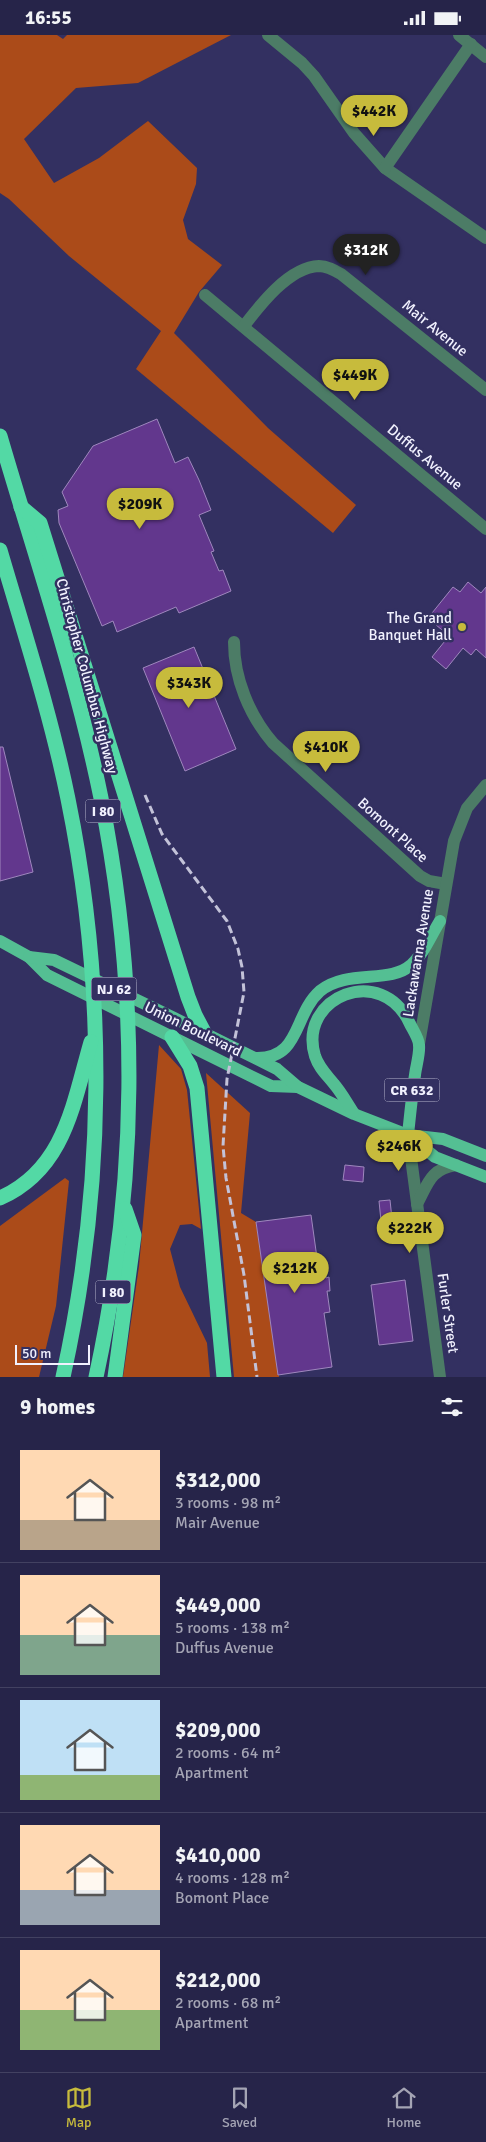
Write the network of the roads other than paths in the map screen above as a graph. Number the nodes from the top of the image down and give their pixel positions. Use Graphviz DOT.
graph roads {
  1 [pos="268,35"];
  2 [pos="459,35"];
  3 [pos="471,44"];
  4 [pos="486,57"];
  5 [pos="385,168"];
  6 [pos="486,238"];
  7 [pos="205,295"];
  8 [pos="244,326"];
  9 [pos="486,390"];
  10 [pos="0,436"];
  11 [pos="21,507"];
  12 [pos="486,529"];
  13 [pos="0,550"];
  14 [pos="234,642"];
  15 [pos="486,785"];
  16 [pos="446,884"];
  17 [pos="440,921"];
  18 [pos="0,941"];
  19 [pos="29,957"];
  20 [pos="95,1030"];
  21 [pos="205,1034"];
  22 [pos="169,1036"];
  23 [pos="420,1044"];
  24 [pos="248,1055"];
  25 [pos="298,1087"];
  26 [pos="354,1113"];
  27 [pos="408,1135"];
  28 [pos="486,1156"];
  29 [pos="456,1165"];
  30 [pos="486,1177"];
  31 [pos="0,1198"];
  32 [pos="124,1205"];
  33 [pos="417,1205"];
  34 [pos="63,1377"];
  35 [pos="96,1377"];
  36 [pos="115,1377"];
  37 [pos="224,1377"];
  38 [pos="440,1377"];
  1 -- 5 [label="street"];
  2 -- 3 [label="street"];
  3 -- 4 [label="street"];
  3 -- 5 [label="street"];
  5 -- 6 [label="street"];
  7 -- 8 [label="street, Duffus Avenue"];
  8 -- 9 [label="street, Mair Avenue"];
  8 -- 12 [label="street, Duffus Avenue"];
  10 -- 11 [label="highway, Christopher Columbus Highway / I 80"];
  11 -- 21 [label="highway"];
  11 -- 32 [label="highway, Christopher Columbus Highway / I 80"];
  13 -- 20 [label="highway, I 80"];
  14 -- 16 [label="street, Bomont Place"];
  15 -- 16 [label="street, Lackawanna Avenue / CR 632"];
  16 -- 17 [label="street, Lackawanna Avenue / CR 632"];
  17 -- 23 [label="street, Lackawanna Avenue / CR 632"];
  17 -- 24 [label="main road"];
  18 -- 19 [label="main road, Union Boulevard / NJ 62"];
  19 -- 21 [label="main road, Union Boulevard / NJ 62"];
  19 -- 22 [label="main road, Union Boulevard / NJ 62"];
  20 -- 31 [label="highway"];
  20 -- 34 [label="highway, I 80"];
  21 -- 24 [label="main road, Union Boulevard / NJ 62"];
  22 -- 25 [label="main road, Union Boulevard / NJ 62"];
  22 -- 37 [label="highway"];
  23 -- 26 [label="main road"];
  23 -- 27 [label="main road, Lackawanna Avenue / CR 632"];
  24 -- 25 [label="main road, Union Boulevard / NJ 62"];
  25 -- 26 [label="main road, Union Boulevard / NJ 62"];
  26 -- 27 [label="main road, Union Boulevard / NJ 62"];
  27 -- 28 [label="main road, Union Boulevard / NJ 62"];
  27 -- 29 [label="main road, Union Boulevard / NJ 62"];
  27 -- 33 [label="street, Furler Street"];
  29 -- 30 [label="main road, Union Boulevard / NJ 62"];
  29 -- 33 [label="street"];
  32 -- 35 [label="highway, Christopher Columbus Highway / I 80"];
  32 -- 36 [label="highway"];
  33 -- 38 [label="street, Furler Street"];
}
